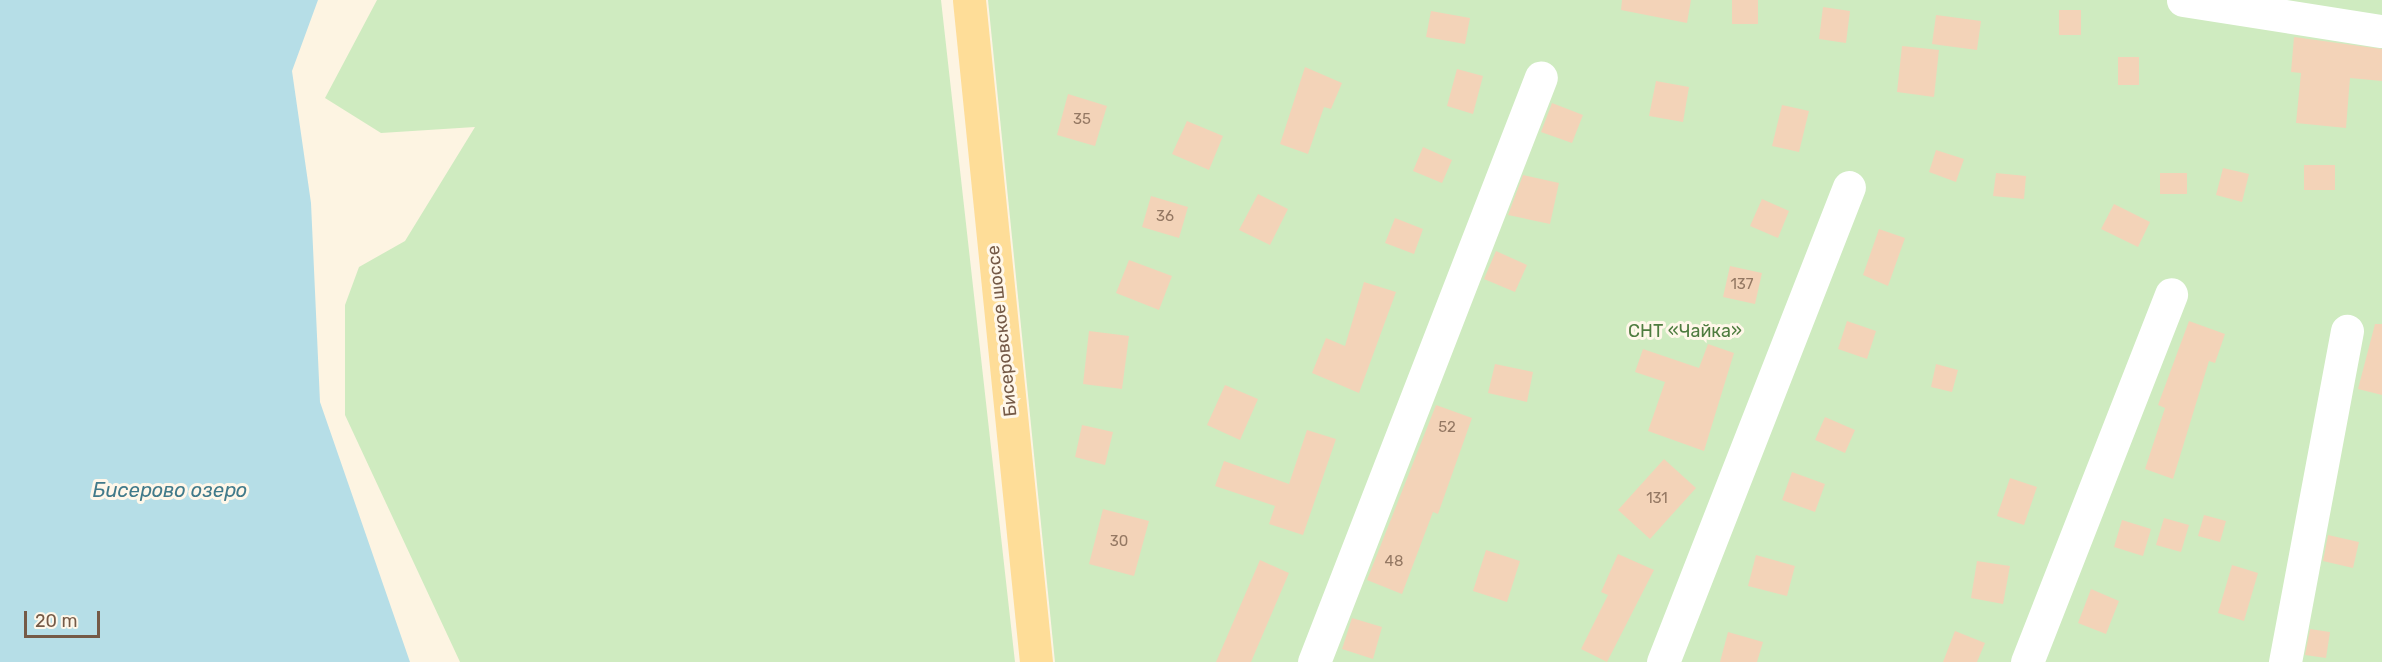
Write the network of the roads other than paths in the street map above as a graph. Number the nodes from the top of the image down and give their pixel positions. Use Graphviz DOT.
graph roads {
  1 [pos="969,0"];
  2 [pos="2183,0"];
  3 [pos="2382,31"];
  4 [pos="1541,77"];
  5 [pos="1849,187"];
  6 [pos="2171,294"];
  7 [pos="2347,331"];
  8 [pos="1036,662"];
  9 [pos="1314,662"];
  10 [pos="1663,662"];
  11 [pos="2026,662"];
  12 [pos="2286,662"];
  1 -- 8 [label="main road, Бисеровское шоссе"];
  2 -- 3 [label="street"];
  4 -- 9 [label="street"];
  5 -- 10 [label="street"];
  6 -- 11 [label="street"];
  7 -- 12 [label="street"];
}
